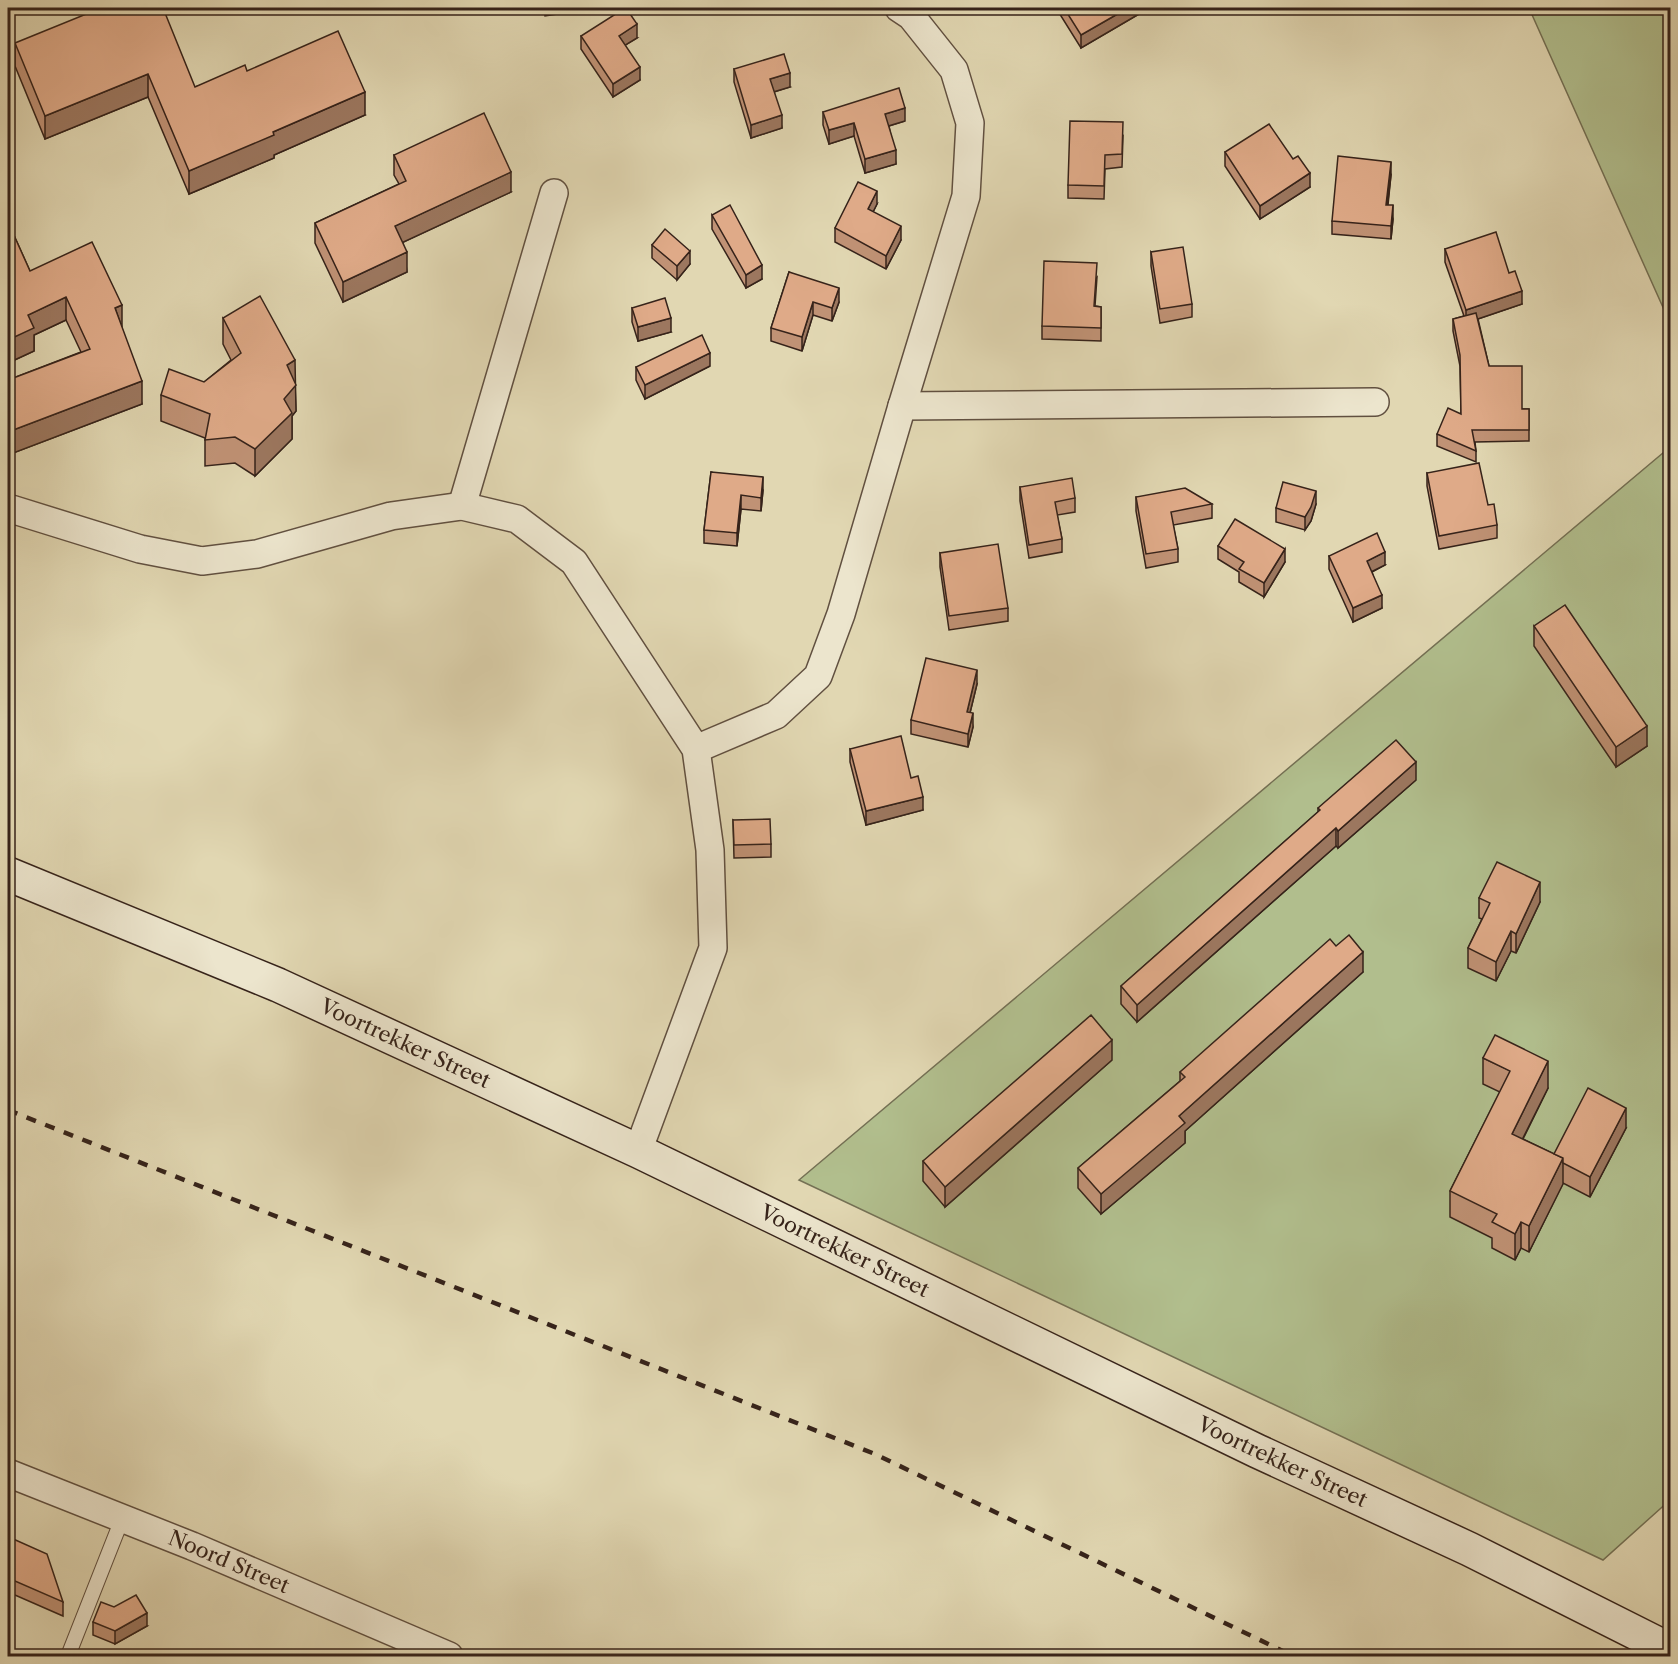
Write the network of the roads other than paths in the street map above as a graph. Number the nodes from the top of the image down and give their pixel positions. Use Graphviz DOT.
graph roads {
  1 [pos="900,8"];
  2 [pos="554,192"];
  3 [pos="1375,402"];
  4 [pos="902,406"];
  5 [pos="462,506"];
  6 [pos="8,508"];
  7 [pos="696,749"];
  8 [pos="8,874"];
  9 [pos="638,1151"];
  10 [pos="8,1473"];
  11 [pos="122,1519"];
  12 [pos="1671,1650"];
  13 [pos="68,1656"];
  14 [pos="449,1656"];
  1 -- 4 [label="street"];
  2 -- 5 [label="street"];
  3 -- 4 [label="street"];
  4 -- 7 [label="street"];
  5 -- 6 [label="street"];
  5 -- 7 [label="street"];
  7 -- 9 [label="street"];
  8 -- 9 [label="main road, Voortrekker Street"];
  9 -- 12 [label="main road, Voortrekker Street"];
  10 -- 11 [label="street, Noord Street"];
  11 -- 13 [label="lane"];
  11 -- 14 [label="street, Noord Street"];
}
